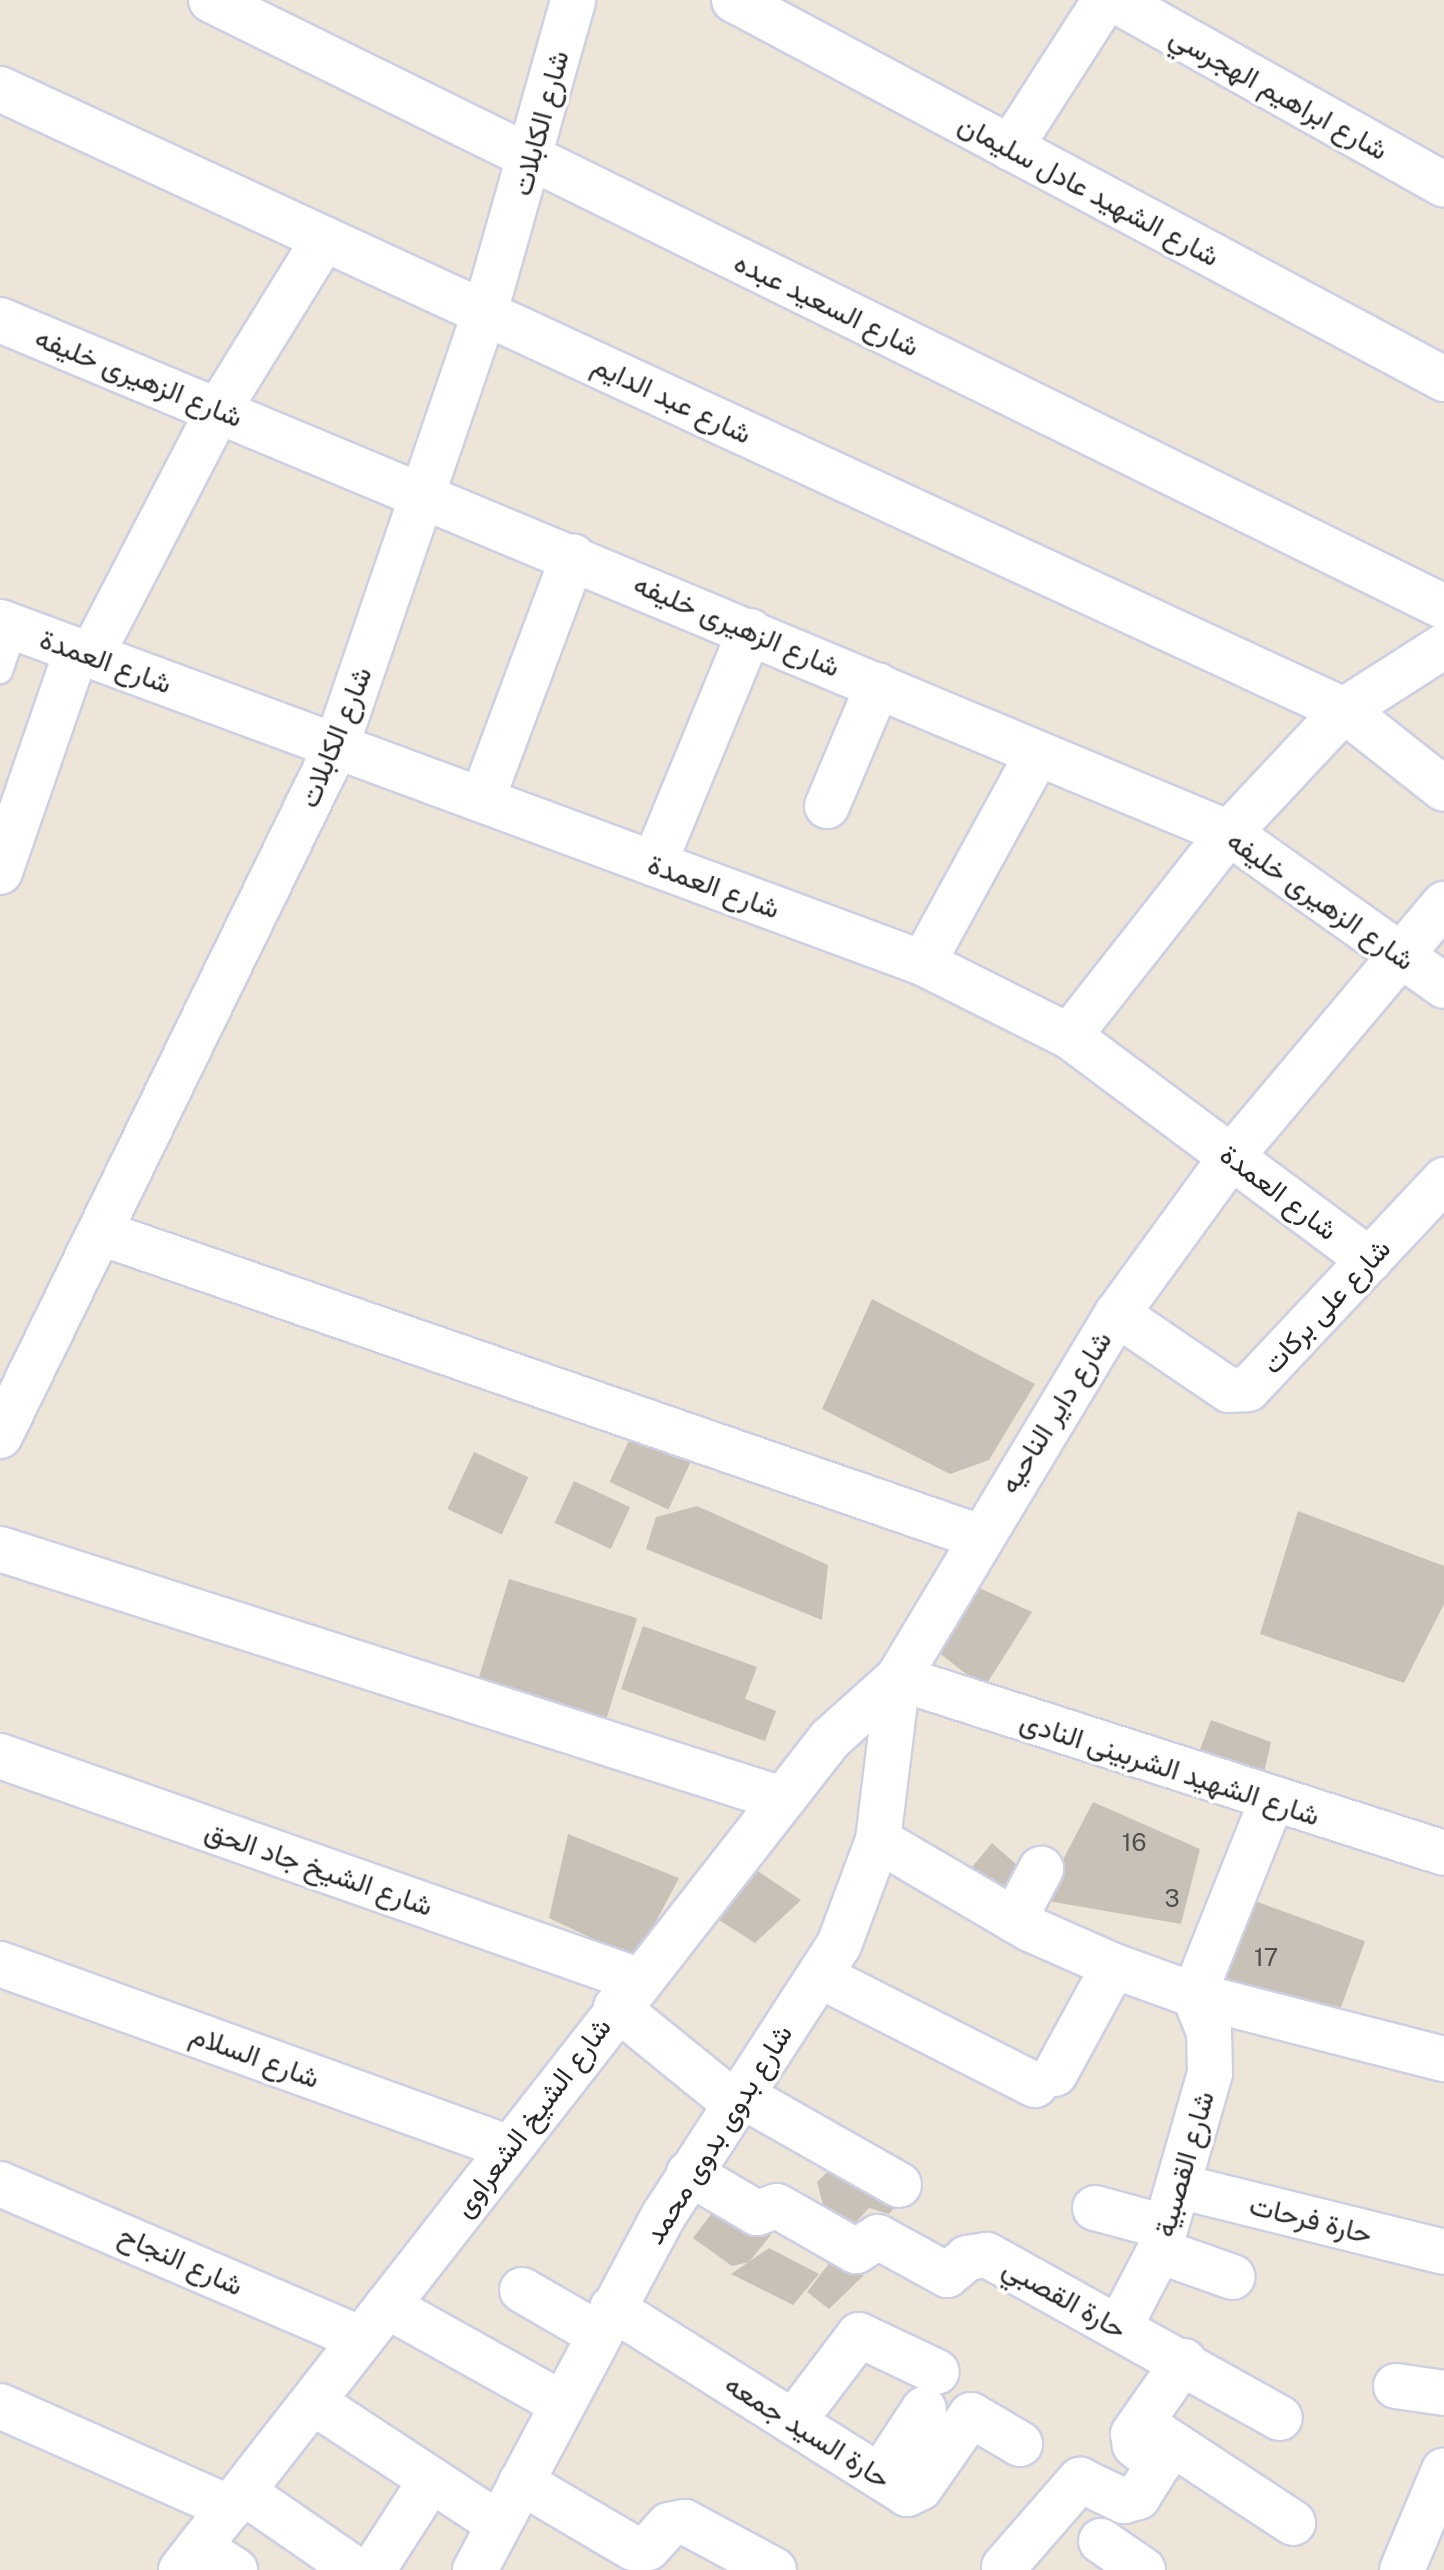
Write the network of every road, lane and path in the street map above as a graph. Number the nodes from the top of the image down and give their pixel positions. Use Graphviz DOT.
graph roads {
  1 [pos="211,0"];
  2 [pos="573,0"];
  3 [pos="734,0"];
  4 [pos="1105,0"];
  5 [pos="1115,0"];
  6 [pos="0,89"];
  7 [pos="1010,148"];
  8 [pos="532,158"];
  9 [pos="1444,185"];
  10 [pos="324,239"];
  11 [pos="485,312"];
  12 [pos="0,320"];
  13 [pos="1444,379"];
  14 [pos="219,409"];
  15 [pos="424,493"];
  16 [pos="573,556"];
  17 [pos="1444,607"];
  18 [pos="7,625"];
  19 [pos="750,631"];
  20 [pos="1444,646"];
  21 [pos="84,653"];
  22 [pos="0,671"];
  23 [pos="878,685"];
  24 [pos="1344,710"];
  25 [pos="336,747"];
  26 [pos="1038,753"];
  27 [pos="1444,789"];
  28 [pos="482,800"];
  29 [pos="827,806"];
  30 [pos="1229,833"];
  31 [pos="654,864"];
  32 [pos="0,872"];
  33 [pos="1444,904"];
  34 [pos="1399,954"];
  35 [pos="923,963"];
  36 [pos="1444,986"];
  37 [pos="1069,1036"];
  38 [pos="1231,1157"];
  39 [pos="1444,1180"];
  40 [pos="104,1234"];
  41 [pos="1370,1260"];
  42 [pos="1117,1314"];
  43 [pos="0,1436"];
  44 [pos="977,1536"];
  45 [pos="0,1549"];
  46 [pos="898,1678"];
  47 [pos="0,1756"];
  48 [pos="782,1799"];
  49 [pos="1271,1802"];
  50 [pos="878,1840"];
  51 [pos="1444,1853"];
  52 [pos="1041,1869"];
  53 [pos="1014,1920"];
  54 [pos="0,1964"];
  55 [pos="1114,1966"];
  56 [pos="822,1977"];
  57 [pos="627,1994"];
  58 [pos="1194,1995"];
  59 [pos="1444,2059"];
  60 [pos="736,2098"];
  61 [pos="510,2148"];
  62 [pos="689,2173"];
  63 [pos="0,2184"];
  64 [pos="899,2185"];
  65 [pos="1095,2208"];
  66 [pos="1167,2221"];
  67 [pos="1444,2252"];
  68 [pos="1233,2277"];
  69 [pos="522,2290"];
  70 [pos="605,2321"];
  71 [pos="374,2322"];
  72 [pos="1119,2328"];
  73 [pos="1184,2361"];
  74 [pos="1396,2386"];
  75 [pos="1444,2393"];
  76 [pos="313,2402"];
  77 [pos="562,2404"];
  78 [pos="0,2406"];
  79 [pos="1280,2418"];
  80 [pos="793,2422"];
  81 [pos="1141,2423"];
  82 [pos="1020,2444"];
  83 [pos="1444,2470"];
  84 [pos="880,2476"];
  85 [pos="431,2480"];
  86 [pos="521,2482"];
  87 [pos="236,2500"];
  88 [pos="1293,2523"];
  89 [pos="499,2524"];
  90 [pos="1101,2541"];
  91 [pos="205,2562"];
  92 [pos="333,2563"];
  93 [pos="1004,2567"];
  94 [pos="373,2570"];
  95 [pos="475,2570"];
  96 [pos="774,2570"];
  97 [pos="1143,2570"];
  98 [pos="1402,2570"];
  1 -- 8 [label="street, شارع السعيد عبده"];
  2 -- 8 [label="street, شارع الكابلات"];
  3 -- 7 [label="street, شارع الشهيد عادل سليمان"];
  4 -- 7 [label="street"];
  5 -- 9 [label="street, شارع ابراهيم الهجرسي"];
  6 -- 10 [label="street, شارع عبد الدايم"];
  7 -- 13 [label="street, شارع الشهيد عادل سليمان"];
  8 -- 11 [label="street, شارع الكابلات"];
  8 -- 17 [label="street, شارع السعيد عبده"];
  10 -- 11 [label="street, شارع عبد الدايم"];
  10 -- 14 [label="street"];
  11 -- 15 [label="street, شارع الكابلات"];
  11 -- 24 [label="street, شارع عبد الدايم"];
  12 -- 14 [label="street, شارع الزهيرى خليفه"];
  14 -- 15 [label="street, شارع الزهيرى خليفه"];
  14 -- 21 [label="street"];
  15 -- 16 [label="street, شارع الزهيرى خليفه"];
  15 -- 25 [label="street, شارع الكابلات"];
  16 -- 19 [label="street, شارع الزهيرى خليفه"];
  16 -- 28 [label="street"];
  18 -- 21 [label="street, شارع العمدة"];
  18 -- 22 [label="lane"];
  19 -- 23 [label="street, شارع الزهيرى خليفه"];
  19 -- 31 [label="street"];
  20 -- 24 [label="street"];
  21 -- 25 [label="street, شارع العمدة"];
  21 -- 32 [label="street"];
  23 -- 26 [label="street, شارع الزهيرى خليفه"];
  23 -- 29 [label="street"];
  24 -- 27 [label="street, شارع عبد الدايم"];
  24 -- 30 [label="street"];
  25 -- 28 [label="street, شارع العمدة"];
  25 -- 40 [label="street, شارع الكابلات"];
  26 -- 30 [label="street, شارع الزهيرى خليفه"];
  26 -- 35 [label="street"];
  28 -- 31 [label="street, شارع العمدة"];
  30 -- 34 [label="street, شارع الزهيرى خليفه"];
  30 -- 37 [label="street"];
  31 -- 35 [label="street, شارع العمدة"];
  33 -- 34 [label="street, شارع داير الناحيه"];
  34 -- 36 [label="street, شارع الزهيرى خليفه"];
  34 -- 38 [label="street, شارع داير الناحيه"];
  35 -- 37 [label="street, شارع العمدة"];
  37 -- 38 [label="street, شارع العمدة"];
  38 -- 41 [label="street, شارع العمدة"];
  38 -- 42 [label="street, شارع داير الناحيه"];
  39 -- 41 [label="street, شارع على بركات"];
  40 -- 43 [label="street, شارع الكابلات"];
  40 -- 44 [label="street"];
  41 -- 42 [label="street, شارع على بركات"];
  42 -- 44 [label="street, شارع داير الناحيه"];
  44 -- 46 [label="street, شارع داير الناحيه"];
  45 -- 48 [label="street"];
  46 -- 48 [label="street, شارع الشيخ الشعراوى"];
  46 -- 49 [label="street, شارع الشهيد الشربينى النادى"];
  46 -- 50 [label="street, شارع بدوى بدوى محمد"];
  47 -- 57 [label="street, شارع الشيخ جاد الحق"];
  48 -- 57 [label="street, شارع الشيخ الشعراوى"];
  49 -- 51 [label="street, شارع الشهيد الشربينى النادى"];
  49 -- 58 [label="street"];
  50 -- 53 [label="street"];
  50 -- 56 [label="street, شارع بدوى بدوى محمد"];
  52 -- 53 [label="street"];
  53 -- 55 [label="street"];
  54 -- 61 [label="street, شارع السلام"];
  55 -- 56 [label="street"];
  55 -- 58 [label="street"];
  56 -- 60 [label="street, شارع بدوى بدوى محمد"];
  57 -- 60 [label="street, شارع الشيخ جاد الحق"];
  57 -- 61 [label="street, شارع الشيخ الشعراوى"];
  58 -- 59 [label="street"];
  58 -- 66 [label="street, شارع القصبية"];
  60 -- 62 [label="street, شارع بدوى بدوى محمد"];
  60 -- 64 [label="street, شارع الشيخ جاد الحق"];
  61 -- 71 [label="street, شارع الشيخ الشعراوى"];
  62 -- 70 [label="street, شارع بدوى بدوى محمد"];
  62 -- 72 [label="street, حارة القصبي"];
  63 -- 71 [label="street, شارع النجاح"];
  65 -- 66 [label="street"];
  66 -- 67 [label="street, حارة فرحات"];
  66 -- 68 [label="street"];
  66 -- 72 [label="street, شارع القصبية"];
  69 -- 70 [label="street, حارة السيد جمعه"];
  70 -- 77 [label="street, شارع بدوى بدوى محمد"];
  70 -- 80 [label="street, حارة السيد جمعه"];
  71 -- 76 [label="street, شارع الشيخ الشعراوى"];
  71 -- 77 [label="street, شارع النجاح"];
  72 -- 73 [label="street, حارة القصبي"];
  73 -- 79 [label="street, حارة القصبي"];
  73 -- 81 [label="street"];
  74 -- 75 [label="street"];
  76 -- 85 [label="street"];
  76 -- 87 [label="street, شارع الشيخ الشعراوى"];
  77 -- 86 [label="street, شارع بدوى بدوى محمد"];
  78 -- 87 [label="street"];
  80 -- 84 [label="street, حارة السيد جمعه"];
  80 -- 84 [label="street"];
  81 -- 88 [label="street"];
  81 -- 93 [label="street"];
  82 -- 84 [label="street, حارة السيد جمعه"];
  83 -- 98 [label="street"];
  85 -- 89 [label="street"];
  85 -- 94 [label="street"];
  86 -- 89 [label="street, شارع بدوى بدوى محمد"];
  86 -- 96 [label="street"];
  87 -- 91 [label="street, شارع الشيخ الشعراوى"];
  87 -- 92 [label="street"];
  89 -- 95 [label="street, شارع بدوى بدوى محمد"];
  90 -- 97 [label="street"];
}
